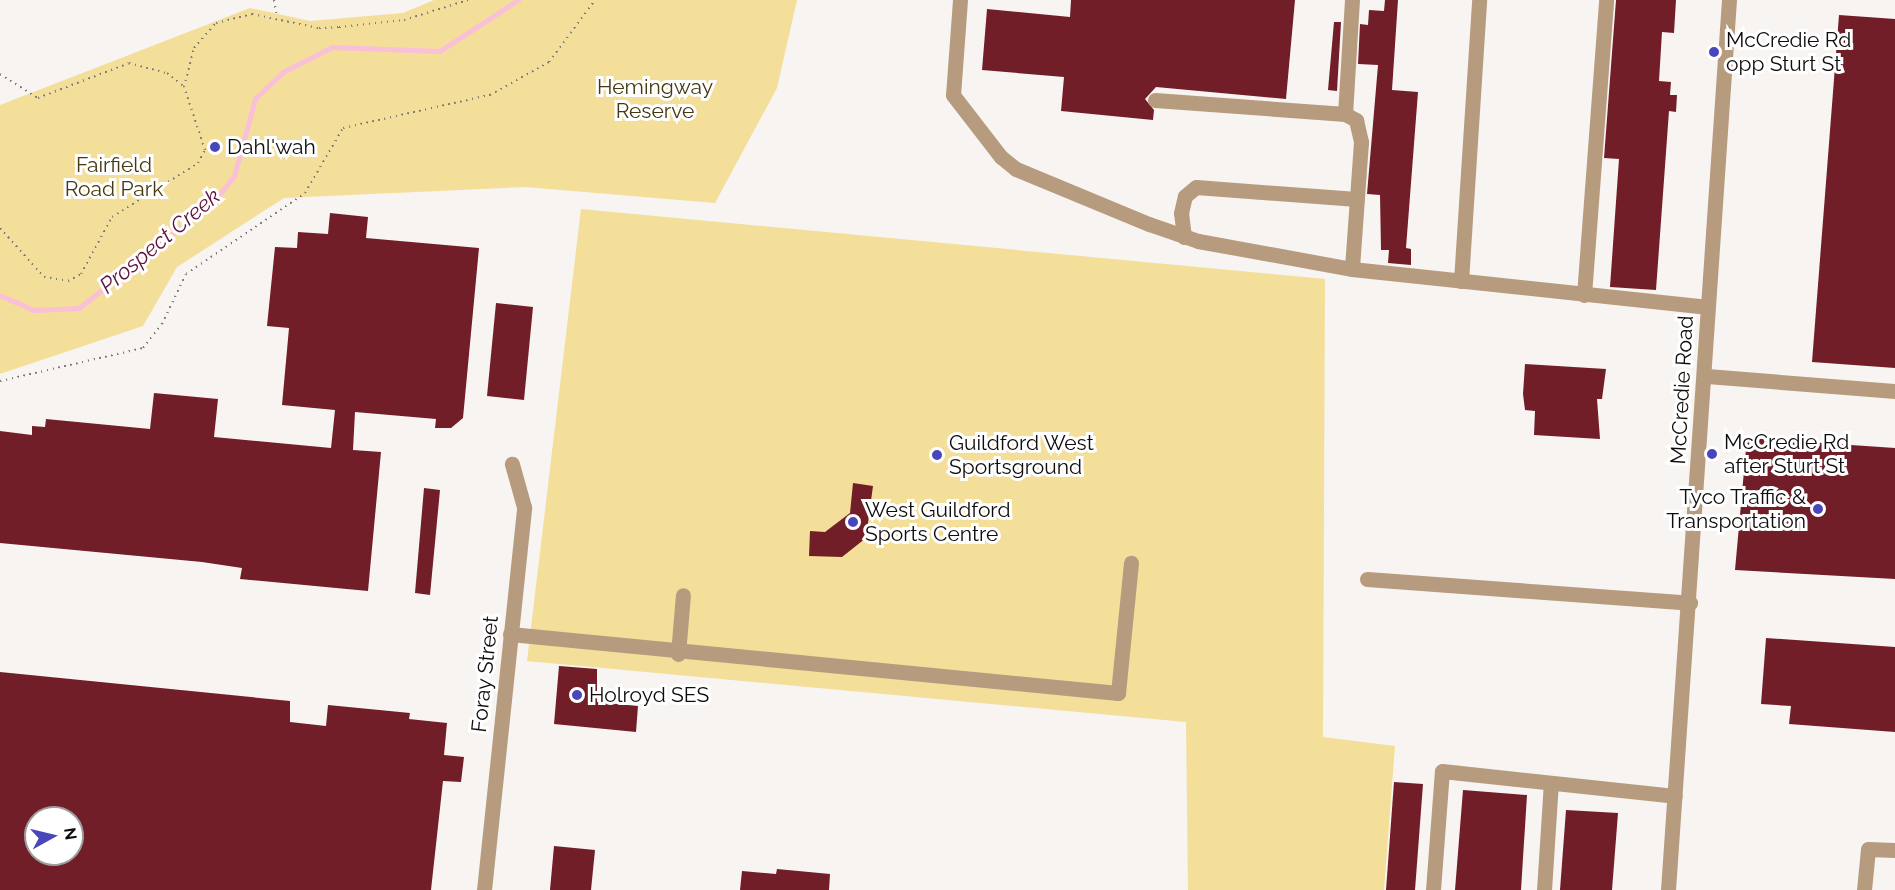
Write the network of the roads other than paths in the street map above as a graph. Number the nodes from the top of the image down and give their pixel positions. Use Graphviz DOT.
graph roads {
  1 [pos="960,0"];
  2 [pos="1352,0"];
  3 [pos="1479,0"];
  4 [pos="1606,0"];
  5 [pos="1729,0"];
  6 [pos="1155,100"];
  7 [pos="1345,114"];
  8 [pos="1357,199"];
  9 [pos="1184,237"];
  10 [pos="1352,269"];
  11 [pos="1461,281"];
  12 [pos="1584,295"];
  13 [pos="1706,307"];
  14 [pos="1707,376"];
  15 [pos="1895,391"];
  16 [pos="513,464"];
  17 [pos="1131,562"];
  18 [pos="1367,579"];
  19 [pos="683,596"];
  20 [pos="1690,603"];
  21 [pos="510,634"];
  22 [pos="678,654"];
  23 [pos="1551,783"];
  24 [pos="1675,796"];
  25 [pos="1895,850"];
  26 [pos="484,890"];
  27 [pos="1432,890"];
  28 [pos="1544,890"];
  29 [pos="1668,890"];
  30 [pos="1864,890"];
  1 -- 9 [label="street"];
  2 -- 7 [label="street"];
  3 -- 11 [label="street"];
  4 -- 12 [label="street"];
  5 -- 13 [label="street, McCredie Road"];
  6 -- 7 [label="street"];
  7 -- 8 [label="street"];
  8 -- 9 [label="street"];
  8 -- 10 [label="street"];
  9 -- 10 [label="street"];
  10 -- 11 [label="street"];
  11 -- 12 [label="street"];
  12 -- 13 [label="street"];
  13 -- 14 [label="street, McCredie Road"];
  14 -- 15 [label="street"];
  14 -- 20 [label="street, McCredie Road"];
  16 -- 21 [label="street, Foray Street"];
  17 -- 22 [label="street"];
  18 -- 20 [label="street"];
  19 -- 22 [label="street"];
  20 -- 24 [label="street, McCredie Road"];
  21 -- 22 [label="street"];
  21 -- 26 [label="street, Foray Street"];
  23 -- 24 [label="street"];
  23 -- 27 [label="street"];
  23 -- 28 [label="street"];
  24 -- 29 [label="street, McCredie Road"];
  25 -- 30 [label="street"];
}
